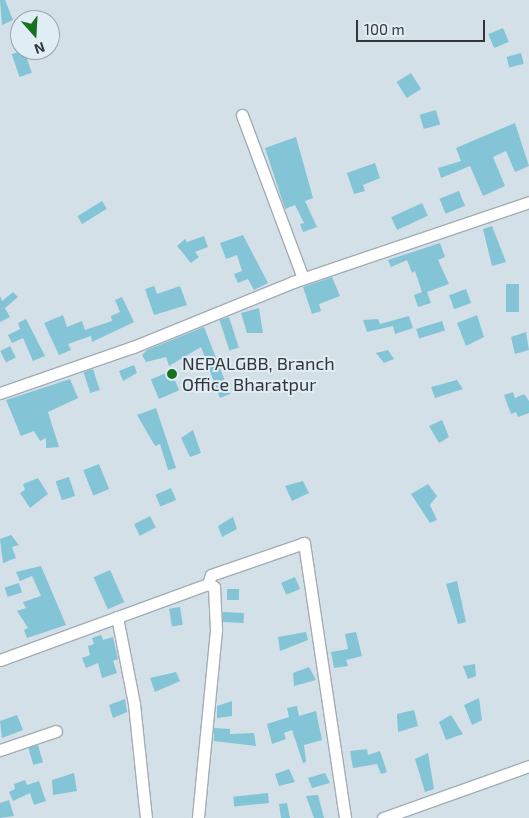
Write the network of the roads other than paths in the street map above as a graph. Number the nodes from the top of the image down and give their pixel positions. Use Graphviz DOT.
graph roads {
  1 [pos="242,115"];
  2 [pos="529,202"];
  3 [pos="304,278"];
  4 [pos="0,393"];
  5 [pos="208,584"];
  6 [pos="117,617"];
  7 [pos="0,660"];
  8 [pos="56,731"];
  9 [pos="0,750"];
  10 [pos="529,766"];
  11 [pos="146,818"];
  12 [pos="198,818"];
  13 [pos="345,818"];
  14 [pos="382,818"];
  1 -- 3 [label="street"];
  2 -- 3 [label="street"];
  3 -- 4 [label="street"];
  5 -- 6 [label="street"];
  5 -- 12 [label="street"];
  5 -- 13 [label="street"];
  6 -- 7 [label="street"];
  6 -- 11 [label="street"];
  8 -- 9 [label="street"];
  10 -- 14 [label="street"];
}
